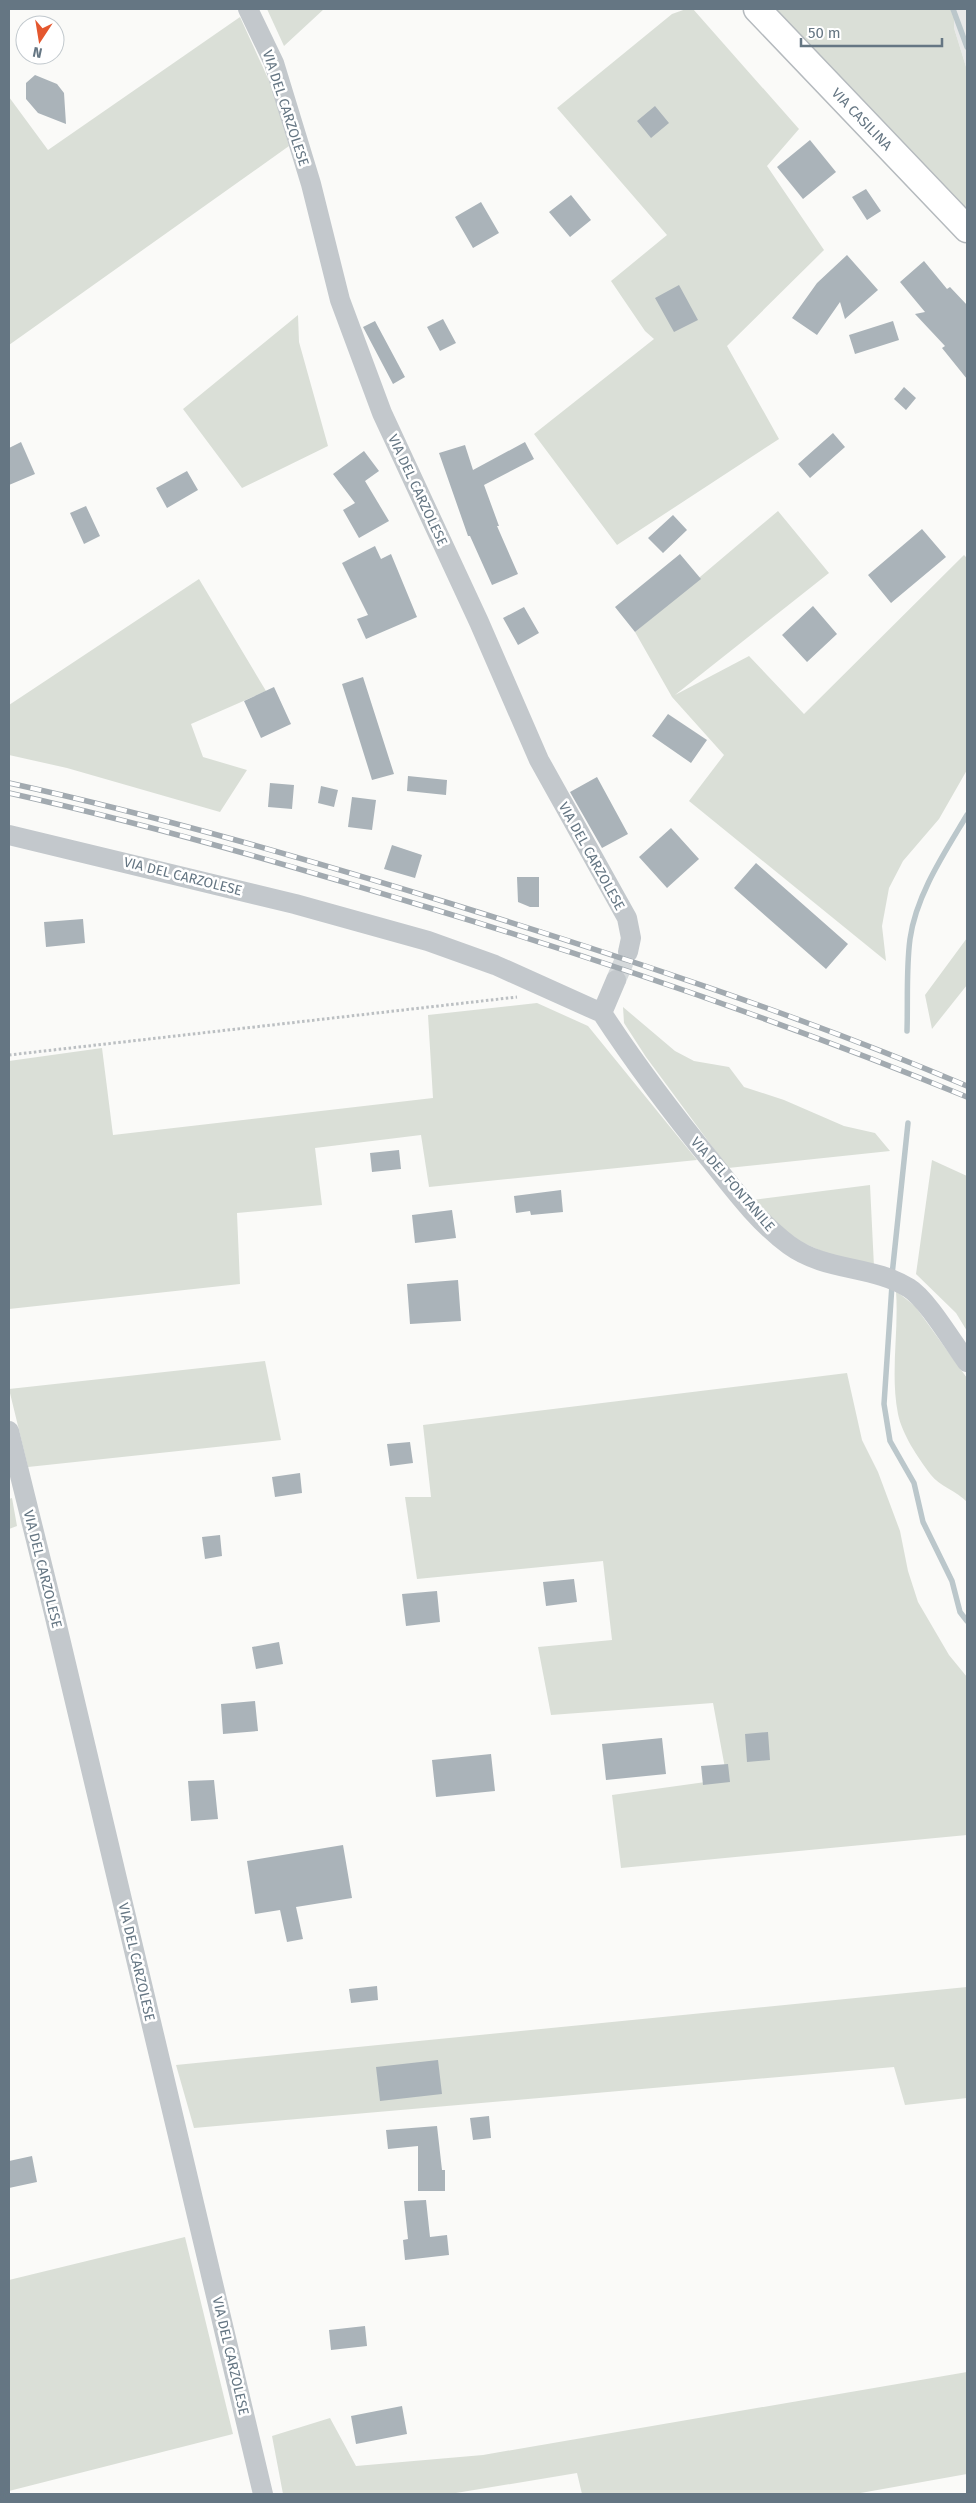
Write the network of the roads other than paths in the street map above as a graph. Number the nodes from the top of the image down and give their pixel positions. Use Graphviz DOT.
graph roads {
  1 [pos="248,9"];
  2 [pos="757,9"];
  3 [pos="967,229"];
  4 [pos="9,835"];
  5 [pos="628,952"];
  6 [pos="616,980"];
  7 [pos="602,1013"];
  8 [pos="967,1362"];
  9 [pos="9,1431"];
  10 [pos="263,2494"];
  1 -- 5 [label="street, VIA DEL CARZOLESE"];
  2 -- 3 [label="main road, VIA CASILINA"];
  4 -- 7 [label="street, VIA DEL CARZOLESE"];
  6 -- 7 [label="street"];
  7 -- 8 [label="street, VIA DEL FONTANILE"];
  9 -- 10 [label="street, VIA DEL CARZOLESE"];
}
